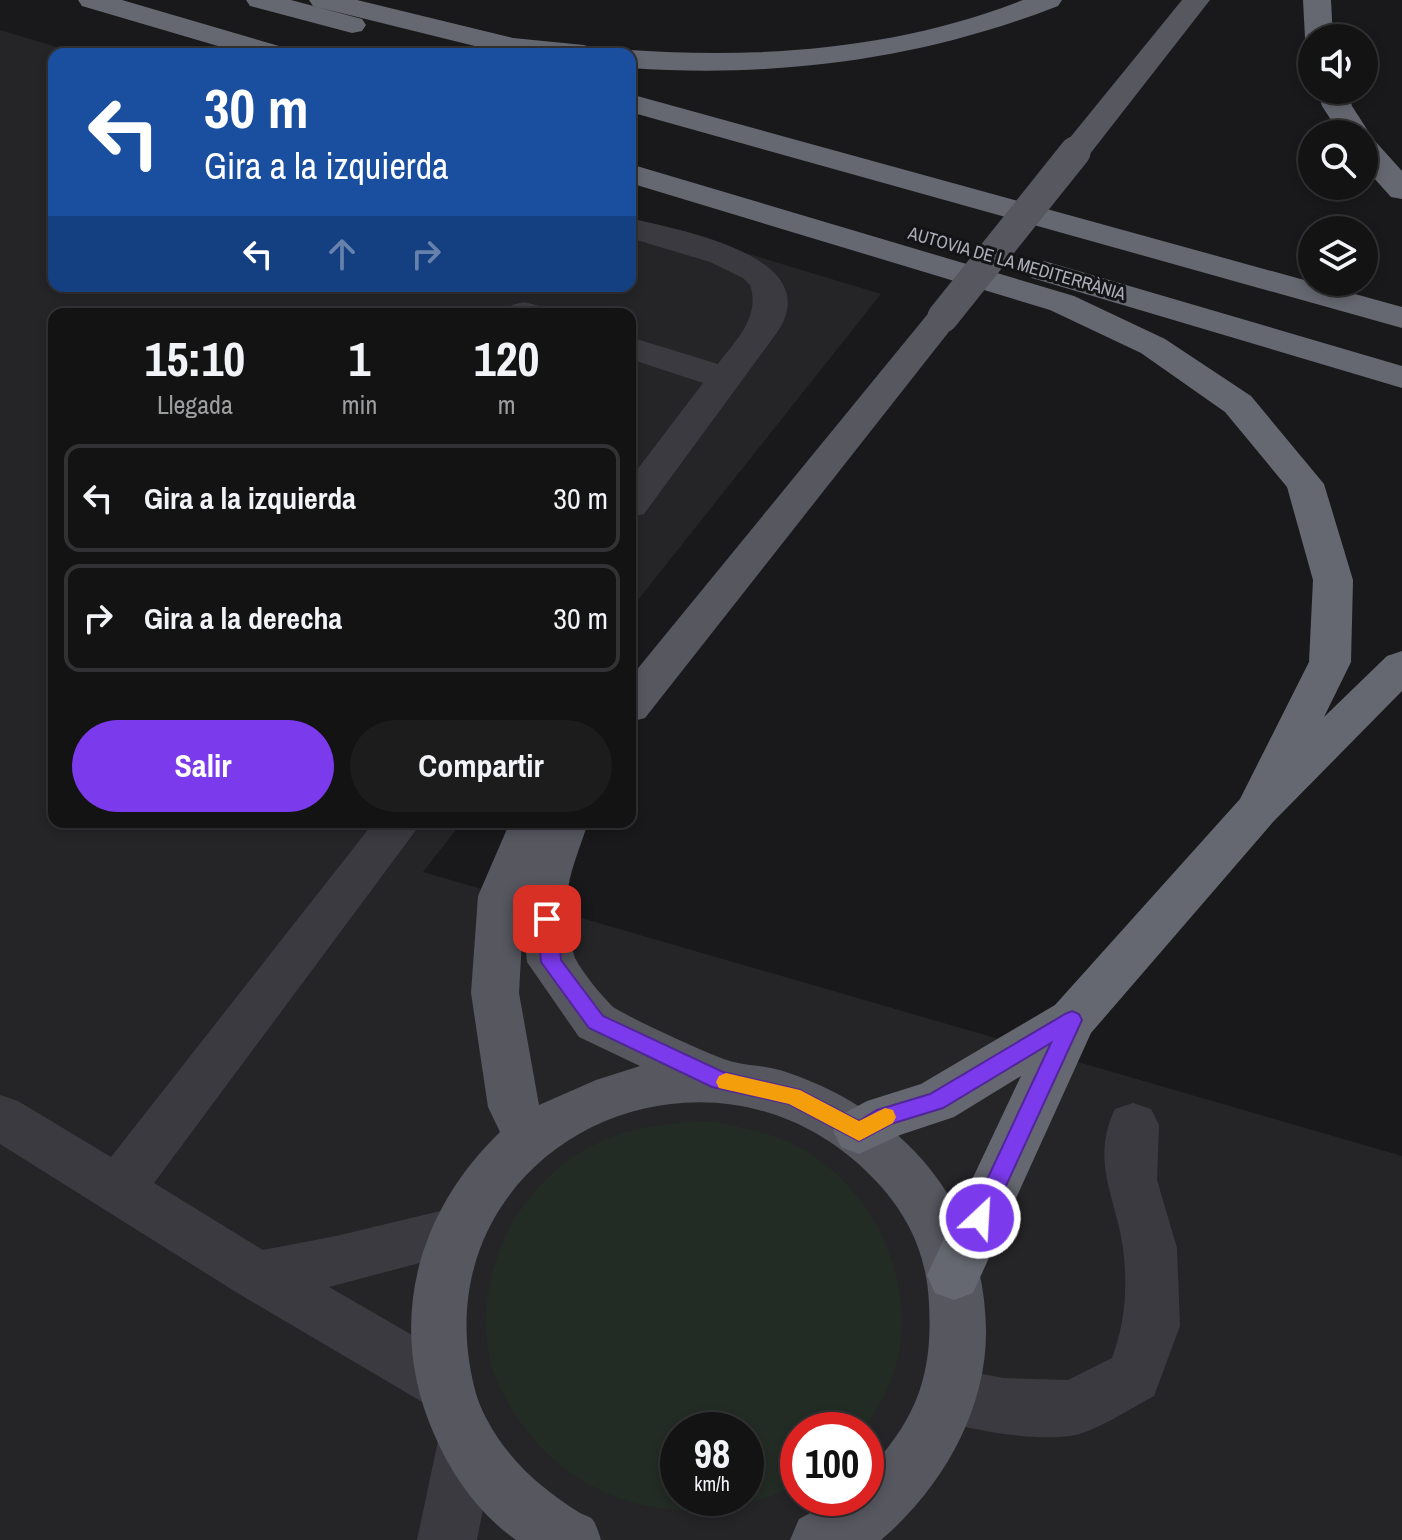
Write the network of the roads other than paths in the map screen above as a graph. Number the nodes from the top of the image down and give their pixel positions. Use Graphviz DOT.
graph roads {
  1 [pos="92,0"];
  2 [pos="260,0"];
  3 [pos="323,0"];
  4 [pos="1048,0"];
  5 [pos="1196,0"];
  6 [pos="1317,0"];
  7 [pos="1318,24"];
  8 [pos="256,48"];
  9 [pos="432,48"];
  10 [pos="523,48"];
  11 [pos="636,59"];
  12 [pos="636,105"];
  13 [pos="636,156"];
  14 [pos="1378,163"];
  15 [pos="636,175"];
  16 [pos="1402,190"];
  17 [pos="636,230"];
  18 [pos="1402,318"];
  19 [pos="636,349"];
  20 [pos="1402,377"];
  21 [pos="724,378"];
  22 [pos="636,497"];
  23 [pos="1402,666"];
  24 [pos="636,702"];
  25 [pos="1257,810"];
  26 [pos="394,828"];
  27 [pos="530,828"];
  28 [pos="563,828"];
  29 [pos="1072,1020"];
  30 [pos="720,1080"];
  31 [pos="0,1117"];
  32 [pos="1133,1125"];
  33 [pos="859,1131"];
  34 [pos="529,1138"];
  35 [pos="118,1189"];
  36 [pos="457,1231"];
  37 [pos="954,1275"];
  38 [pos="258,1276"];
  39 [pos="444,1384"];
  40 [pos="949,1396"];
  41 [pos="467,1441"];
  42 [pos="447,1540"];
  43 [pos="571,1540"];
  44 [pos="820,1540"];
  1 -- 8 [label="highway"];
  2 -- 9 [label="highway"];
  3 -- 10 [label="highway"];
  4 -- 11 [label="highway"];
  5 -- 24 [label="main road, bridge"];
  6 -- 7 [label="highway"];
  12 -- 18 [label="highway"];
  13 -- 20 [label="highway, AUTOVIA DE LA MEDITERRÀNIA"];
  14 -- 16 [label="highway"];
  15 -- 25 [label="highway"];
  17 -- 21 [label="street"];
  19 -- 21 [label="street"];
  21 -- 22 [label="street"];
  23 -- 25 [label="highway"];
  25 -- 29 [label="highway"];
  26 -- 35 [label="street"];
  27 -- 34 [label="main road"];
  28 -- 30 [label="main road"];
  29 -- 33 [label="highway"];
  29 -- 37 [label="highway"];
  30 -- 33 [label="main road"];
  30 -- 34 [label="main road"];
  31 -- 35 [label="street"];
  32 -- 40 [label="street"];
  33 -- 37 [label="main road"];
  34 -- 36 [label="main road"];
  35 -- 38 [label="street"];
  36 -- 38 [label="street"];
  36 -- 39 [label="main road"];
  37 -- 40 [label="main road"];
  38 -- 39 [label="street"];
  39 -- 41 [label="main road"];
  40 -- 44 [label="main road"];
  41 -- 42 [label="street"];
  41 -- 43 [label="main road"];
}
